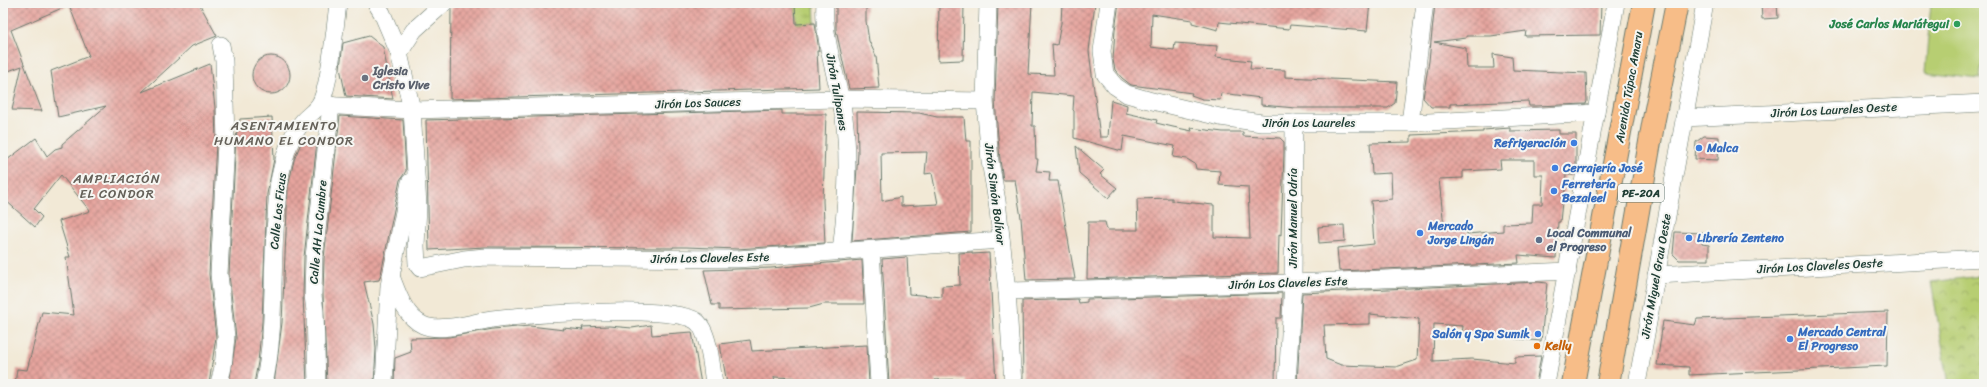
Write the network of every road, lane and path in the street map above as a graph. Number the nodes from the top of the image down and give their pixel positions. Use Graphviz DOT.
graph roads {
  1 [pos="376,3"];
  2 [pos="444,3"];
  3 [pos="825,3"];
  4 [pos="988,3"];
  5 [pos="1109,3"];
  6 [pos="1425,3"];
  7 [pos="1616,3"];
  8 [pos="1644,3"];
  9 [pos="1678,3"];
  10 [pos="1705,3"];
  11 [pos="338,4"];
  12 [pos="221,45"];
  13 [pos="399,53"];
  14 [pos="840,99"];
  15 [pos="985,101"];
  16 [pos="1984,103"];
  17 [pos="325,105"];
  18 [pos="412,110"];
  19 [pos="1596,114"];
  20 [pos="1684,118"];
  21 [pos="1294,123"];
  22 [pos="1410,123"];
  23 [pos="414,164"];
  24 [pos="1001,240"];
  25 [pos="871,250"];
  26 [pos="841,252"];
  27 [pos="1984,258"];
  28 [pos="1568,271"];
  29 [pos="1656,275"];
  30 [pos="391,276"];
  31 [pos="1293,283"];
  32 [pos="1007,291"];
  33 [pos="219,384"];
  34 [pos="264,384"];
  35 [pos="317,384"];
  36 [pos="384,384"];
  37 [pos="714,384"];
  38 [pos="879,384"];
  39 [pos="1013,384"];
  40 [pos="1287,384"];
  41 [pos="1546,384"];
  42 [pos="1573,384"];
  43 [pos="1608,384"];
  44 [pos="1637,384"];
  1 -- 13 [label="street"];
  2 -- 13 [label="street"];
  3 -- 14 [label="street, Jirón Tulipanes"];
  4 -- 15 [label="street, Jirón Simón Bolívar"];
  5 -- 21 [label="street, Jirón Los Laureles"];
  6 -- 22 [label="street"];
  7 -- 19 [label="street"];
  8 -- 42 [label="highway, Avenida Túpac Amaru / PE-20A"];
  9 -- 43 [label="highway, PE-20A"];
  10 -- 20 [label="street, Jirón Miguel Grau Oeste"];
  11 -- 17 [label="street, Calle Los Ficus"];
  12 -- 33 [label="street"];
  13 -- 18 [label="street"];
  14 -- 15 [label="street, Jirón Los Sauces"];
  14 -- 18 [label="street, Jirón Los Sauces"];
  14 -- 26 [label="street, Jirón Tulipanes"];
  15 -- 24 [label="street, Jirón Simón Bolívar"];
  16 -- 20 [label="street, Jirón Los Laureles Oeste"];
  17 -- 18 [label="street, Jirón Los Sauces"];
  17 -- 34 [label="street, Calle Los Ficus"];
  17 -- 35 [label="street, Calle AH La Cumbre"];
  18 -- 23 [label="street"];
  19 -- 22 [label="street, Jirón Los Laureles"];
  19 -- 28 [label="street"];
  20 -- 29 [label="street, Jirón Miguel Grau Oeste"];
  21 -- 22 [label="street, Jirón Los Laureles"];
  21 -- 31 [label="street, Jirón Manuel Odría"];
  23 -- 26 [label="street, Jirón Los Claveles Este"];
  23 -- 30 [label="street"];
  24 -- 25 [label="street, Jirón Los Claveles Este"];
  24 -- 32 [label="street, Jirón Simón Bolívar"];
  25 -- 26 [label="street, Jirón Los Claveles Este"];
  25 -- 38 [label="street"];
  27 -- 29 [label="street, Jirón Los Claveles Oeste"];
  28 -- 31 [label="street, Jirón Los Claveles Este"];
  28 -- 41 [label="street"];
  29 -- 44 [label="street, Jirón Miguel Grau Oeste"];
  30 -- 36 [label="street"];
  30 -- 37 [label="street"];
  31 -- 32 [label="street, Jirón Los Claveles Este"];
  31 -- 40 [label="street, Jirón Manuel Odría"];
  32 -- 39 [label="street, Jirón Simón Bolívar"];
}
